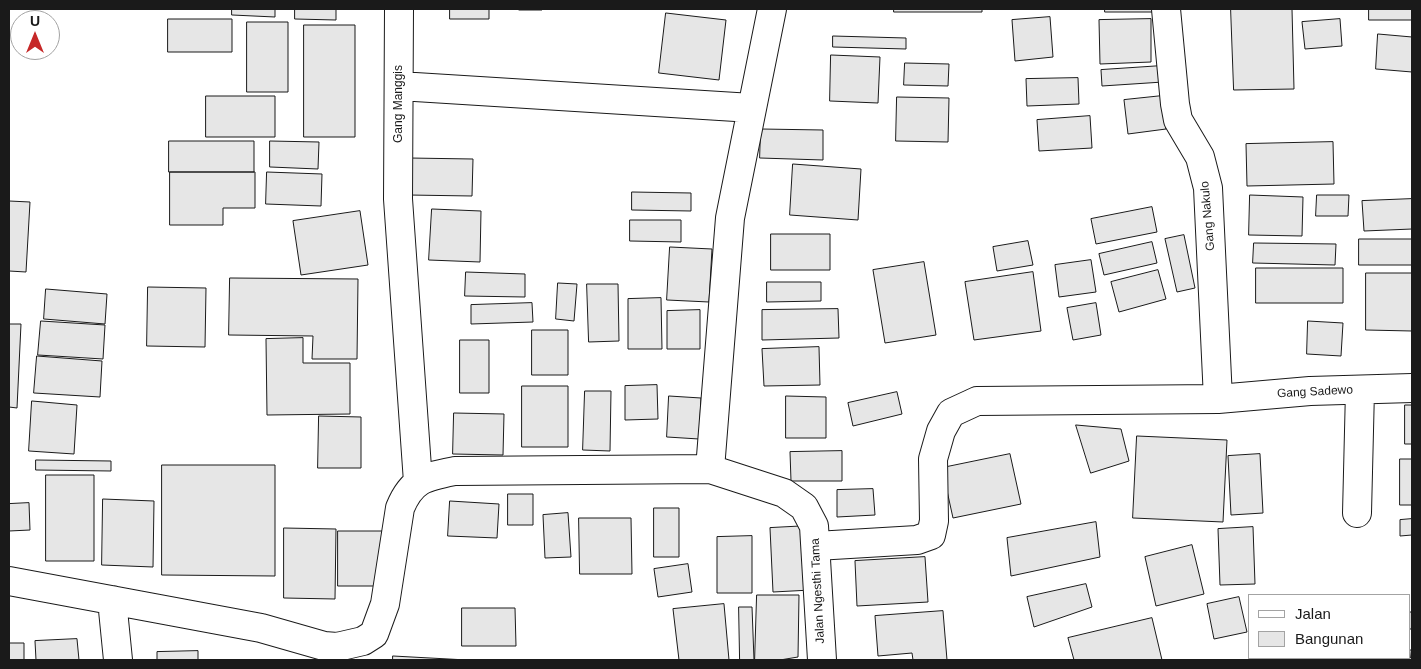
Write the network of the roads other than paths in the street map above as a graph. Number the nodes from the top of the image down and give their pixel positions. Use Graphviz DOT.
graph roads {
  1 [pos="400,9"];
  2 [pos="772,9"];
  3 [pos="1166,9"];
  4 [pos="399,86"];
  5 [pos="752,108"];
  6 [pos="1412,388"];
  7 [pos="1360,390"];
  8 [pos="1218,400"];
  9 [pos="710,469"];
  10 [pos="418,482"];
  11 [pos="1357,513"];
  12 [pos="816,546"];
  13 [pos="9,581"];
  14 [pos="112,600"];
  15 [pos="118,660"];
  16 [pos="822,660"];
  1 -- 4 [label="street, Gang Manggis"];
  2 -- 5 [label="street"];
  3 -- 8 [label="street, Gang Nakulo"];
  4 -- 5 [label="street"];
  4 -- 10 [label="street, Gang Manggis"];
  5 -- 9 [label="street"];
  6 -- 7 [label="street, Gang Sadewo"];
  7 -- 8 [label="street, Gang Sadewo"];
  7 -- 11 [label="street"];
  8 -- 12 [label="street, Gang Sadewo"];
  9 -- 10 [label="street, Jalan Ngesthi Tama"];
  9 -- 12 [label="street, Jalan Ngesthi Tama"];
  10 -- 14 [label="street"];
  12 -- 16 [label="street, Jalan Ngesthi Tama"];
  13 -- 14 [label="street"];
  14 -- 15 [label="street"];
}
